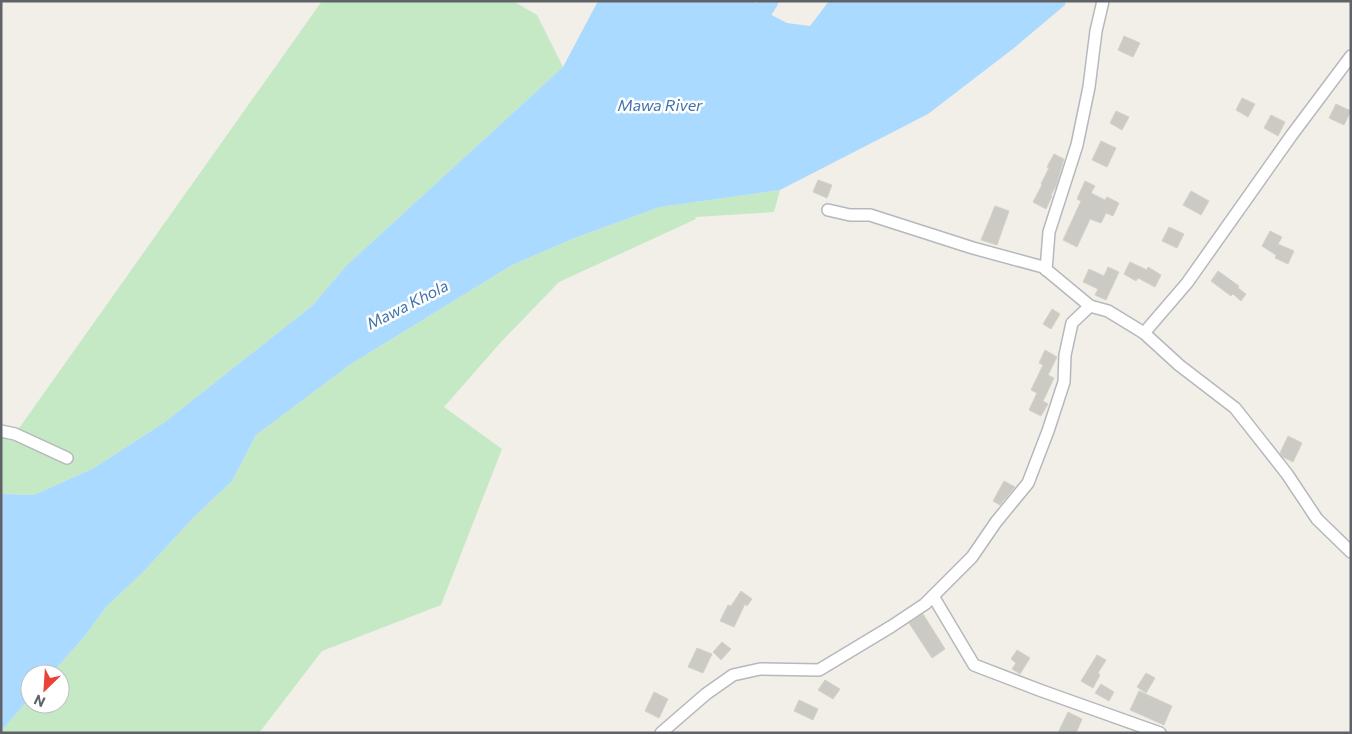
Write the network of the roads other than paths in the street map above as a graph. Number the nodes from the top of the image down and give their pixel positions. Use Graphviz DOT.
graph roads {
  1 [pos="1103,1"];
  2 [pos="1351,56"];
  3 [pos="828,210"];
  4 [pos="1046,270"];
  5 [pos="1090,306"];
  6 [pos="1144,333"];
  7 [pos="1,431"];
  8 [pos="67,458"];
  9 [pos="1351,552"];
  10 [pos="932,596"];
  11 [pos="661,733"];
  12 [pos="1160,733"];
  1 -- 4 [label="street"];
  2 -- 6 [label="street"];
  3 -- 4 [label="street"];
  4 -- 5 [label="street"];
  5 -- 6 [label="street"];
  5 -- 10 [label="street"];
  6 -- 9 [label="street"];
  7 -- 8 [label="street"];
  10 -- 11 [label="street"];
  10 -- 12 [label="street"];
}
